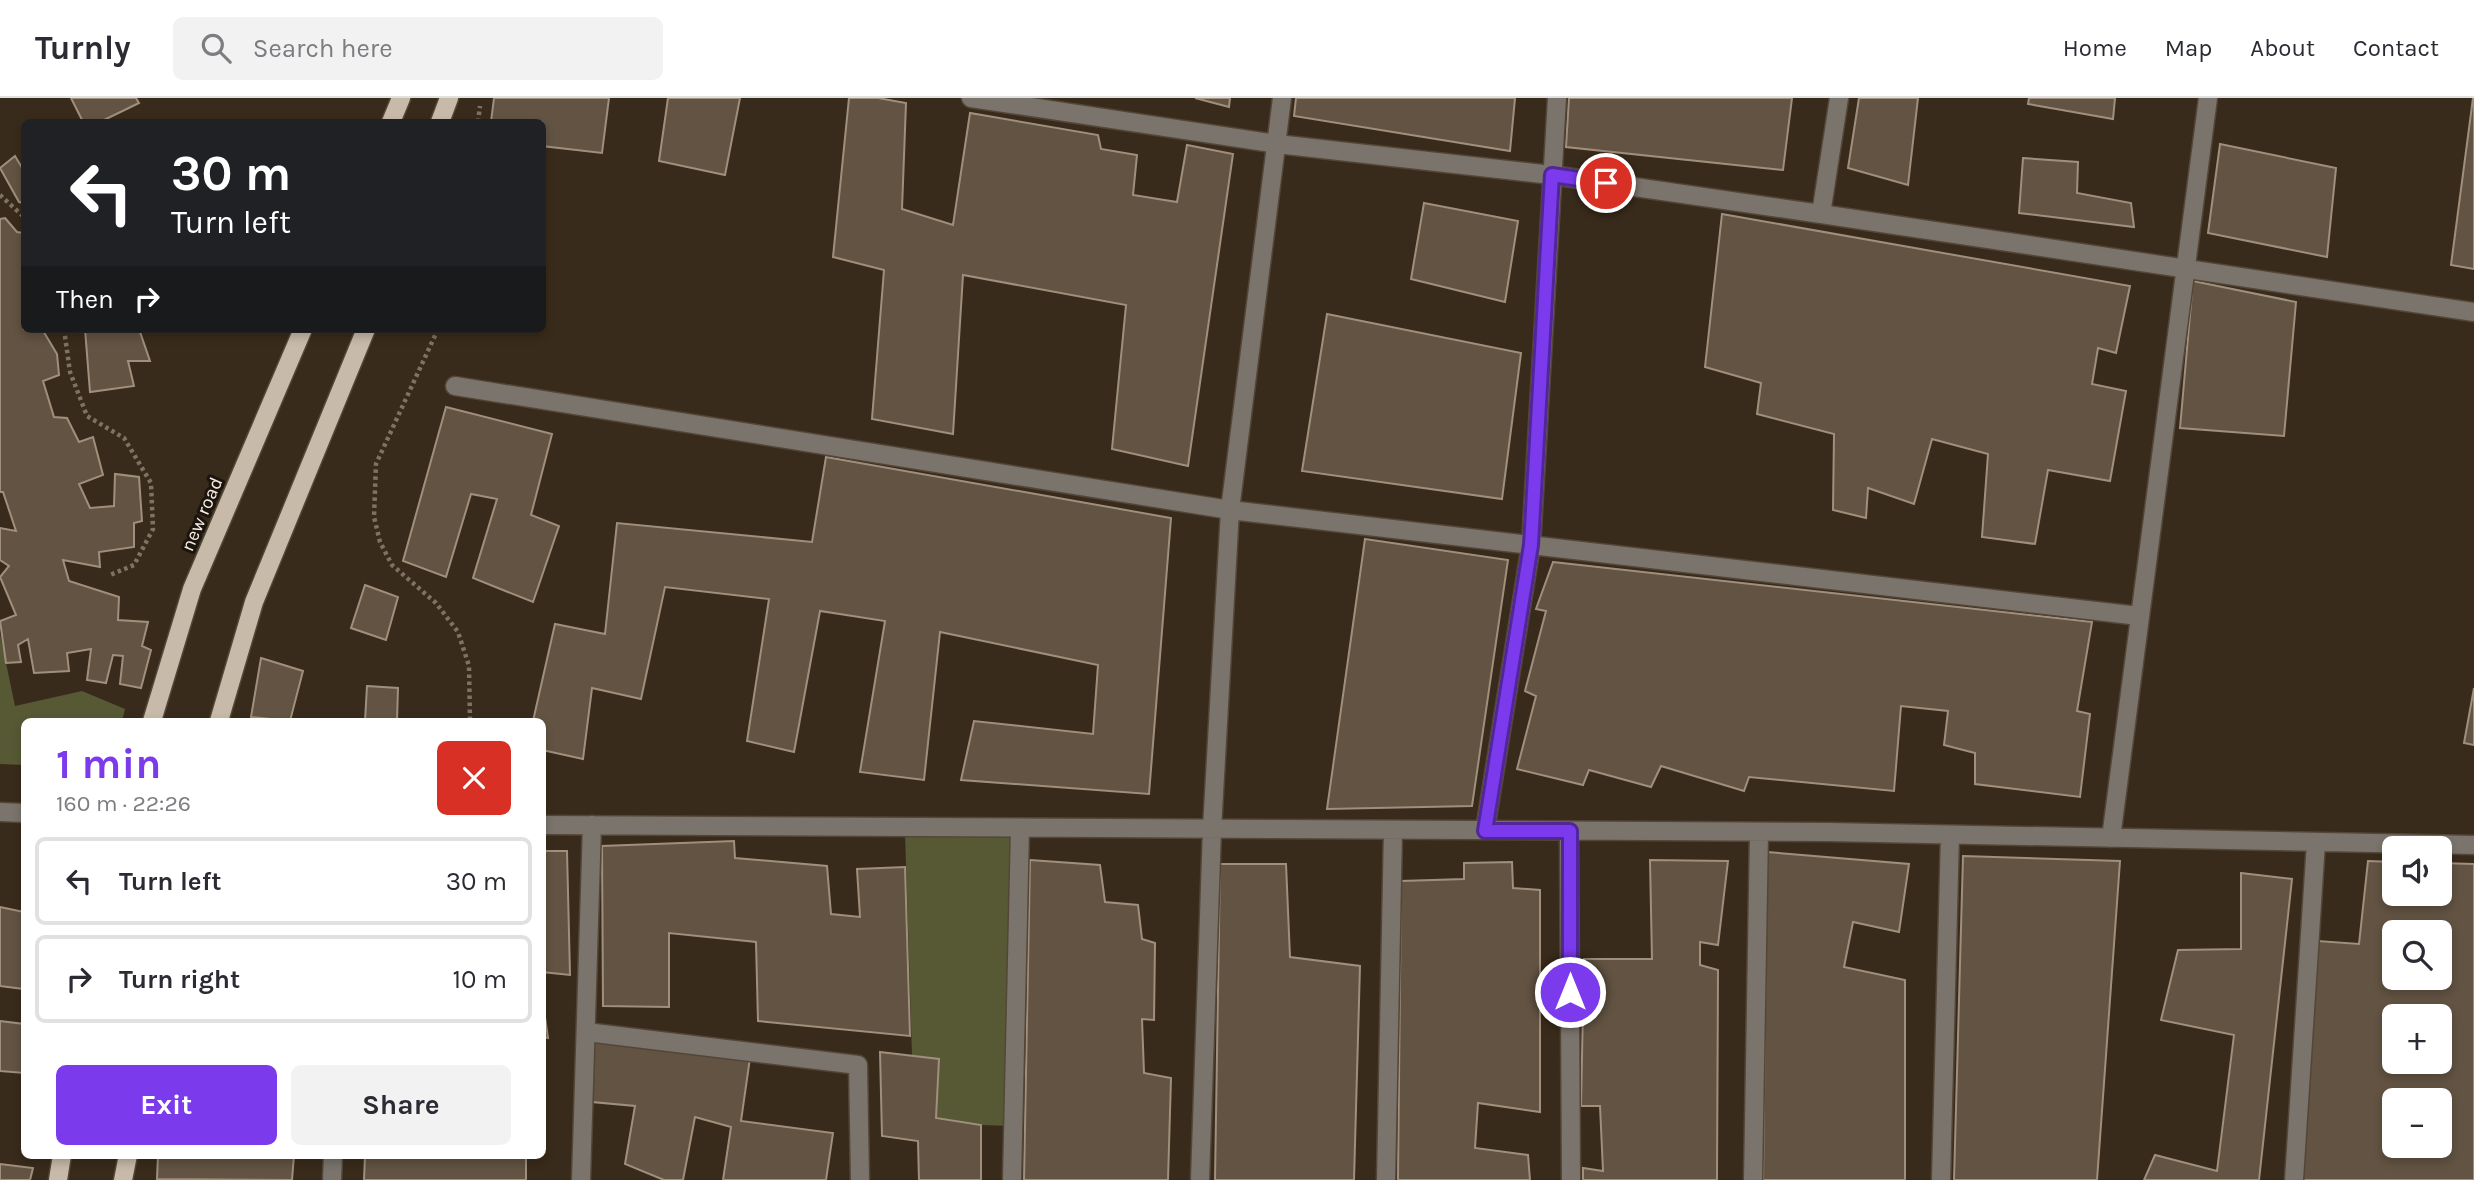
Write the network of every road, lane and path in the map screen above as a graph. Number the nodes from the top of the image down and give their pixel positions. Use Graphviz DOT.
graph roads {
  1 [pos="401,98"];
  2 [pos="449,98"];
  3 [pos="971,98"];
  4 [pos="1282,98"];
  5 [pos="1557,98"];
  6 [pos="1839,98"];
  7 [pos="2208,98"];
  8 [pos="392,119"];
  9 [pos="441,119"];
  10 [pos="1277,144"];
  11 [pos="1552,175"];
  12 [pos="0,195"];
  13 [pos="21,214"];
  14 [pos="1821,214"];
  15 [pos="2184,271"];
  16 [pos="2474,312"];
  17 [pos="65,333"];
  18 [pos="301,333"];
  19 [pos="364,333"];
  20 [pos="436,333"];
  21 [pos="455,386"];
  22 [pos="1230,510"];
  23 [pos="1531,545"];
  24 [pos="110,575"];
  25 [pos="2139,616"];
  26 [pos="153,718"];
  27 [pos="220,718"];
  28 [pos="470,718"];
  29 [pos="0,812"];
  30 [pos="21,813"];
  31 [pos="546,825"];
  32 [pos="592,825"];
  33 [pos="1020,828"];
  34 [pos="1212,829"];
  35 [pos="1393,830"];
  36 [pos="1485,831"];
  37 [pos="1570,831"];
  38 [pos="1759,832"];
  39 [pos="1950,835"];
  40 [pos="2111,838"];
  41 [pos="2316,842"];
  42 [pos="2474,845"];
  43 [pos="586,1032"];
  44 [pos="61,1159"];
  45 [pos="127,1159"];
  46 [pos="333,1159"];
  47 [pos="58,1180"];
  48 [pos="123,1180"];
  49 [pos="332,1180"];
  50 [pos="581,1180"];
  51 [pos="860,1180"];
  52 [pos="1012,1180"];
  53 [pos="1200,1180"];
  54 [pos="1386,1180"];
  55 [pos="1571,1180"];
  56 [pos="1753,1180"];
  57 [pos="1941,1180"];
  58 [pos="2294,1180"];
  1 -- 8 [label="main road"];
  2 -- 9 [label="main road"];
  3 -- 10 [label="street"];
  4 -- 10 [label="street"];
  5 -- 11 [label="street"];
  6 -- 14 [label="street"];
  7 -- 15 [label="street"];
  10 -- 11 [label="street"];
  10 -- 22 [label="street"];
  11 -- 14 [label="street"];
  11 -- 23 [label="street"];
  12 -- 13 [label="path"];
  14 -- 15 [label="street"];
  15 -- 16 [label="street"];
  15 -- 25 [label="street"];
  17 -- 24 [label="path"];
  18 -- 26 [label="main road, new road"];
  19 -- 27 [label="main road"];
  20 -- 28 [label="path"];
  21 -- 22 [label="street"];
  22 -- 23 [label="street"];
  22 -- 34 [label="street"];
  23 -- 25 [label="street"];
  23 -- 36 [label="street"];
  25 -- 40 [label="street"];
  29 -- 30 [label="street"];
  31 -- 32 [label="street"];
  32 -- 33 [label="street"];
  32 -- 43 [label="street"];
  33 -- 34 [label="street"];
  33 -- 52 [label="street"];
  34 -- 35 [label="street"];
  34 -- 53 [label="street"];
  35 -- 36 [label="street"];
  35 -- 54 [label="street"];
  36 -- 37 [label="street"];
  37 -- 38 [label="street"];
  37 -- 55 [label="street"];
  38 -- 39 [label="street"];
  38 -- 56 [label="street"];
  39 -- 40 [label="street"];
  39 -- 57 [label="street"];
  40 -- 41 [label="street"];
  41 -- 42 [label="street"];
  41 -- 58 [label="street"];
  43 -- 50 [label="street"];
  43 -- 51 [label="street"];
  44 -- 47 [label="main road"];
  45 -- 48 [label="main road"];
  46 -- 49 [label="street"];
}
